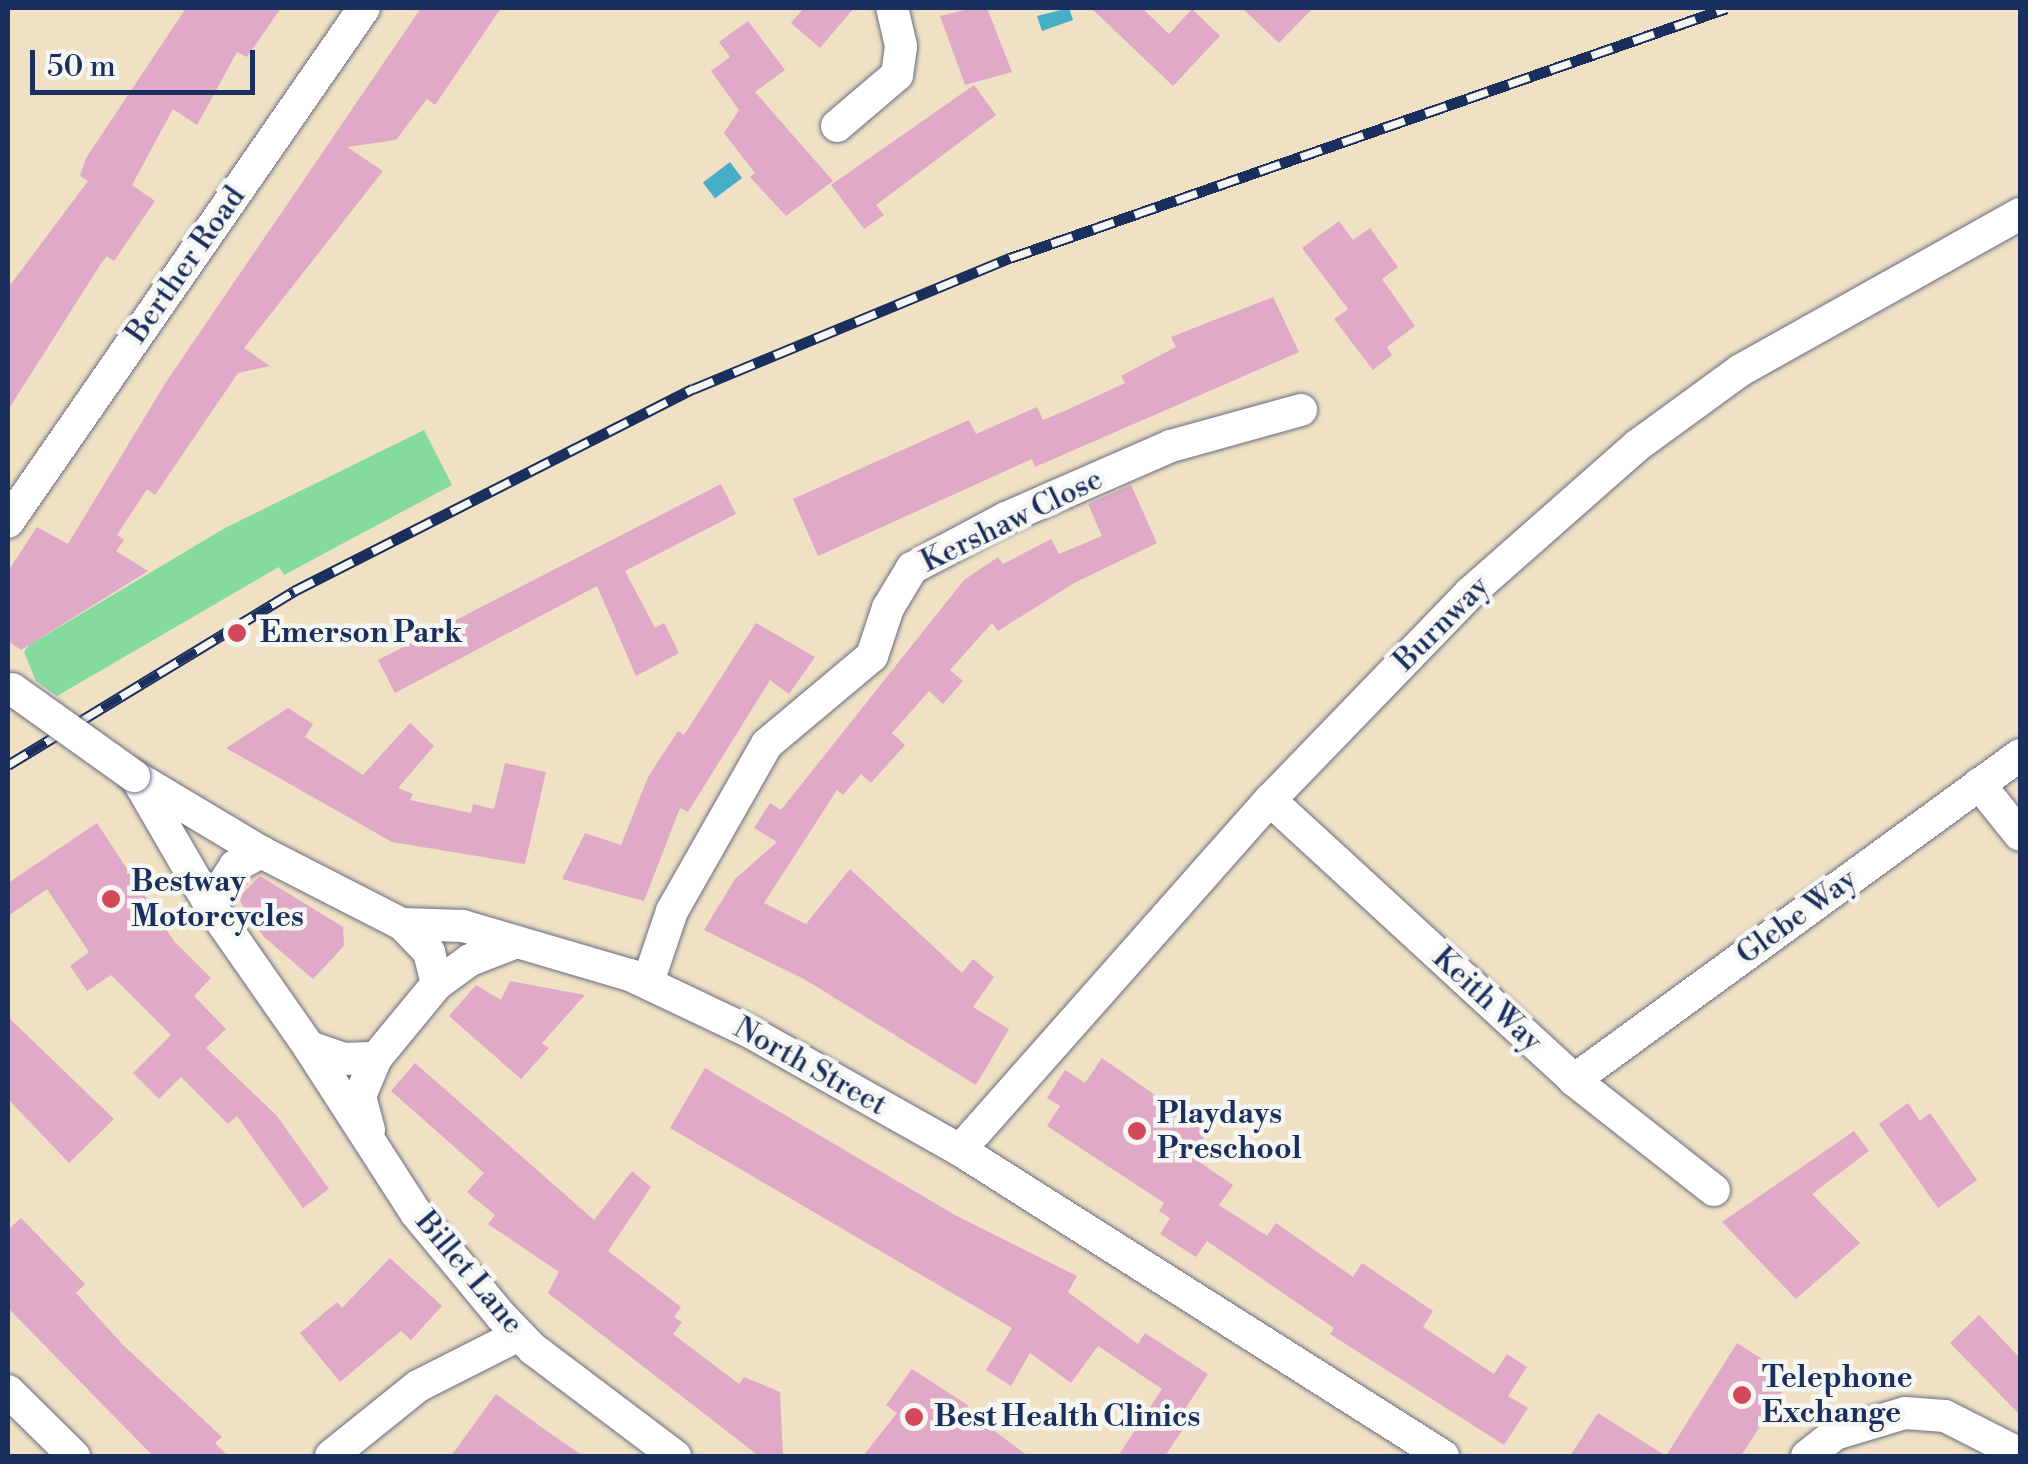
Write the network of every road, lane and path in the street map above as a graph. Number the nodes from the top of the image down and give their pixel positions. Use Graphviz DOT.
graph roads {
  1 [pos="364,8"];
  2 [pos="892,8"];
  3 [pos="838,126"];
  4 [pos="2020,214"];
  5 [pos="1302,410"];
  6 [pos="8,522"];
  7 [pos="10,687"];
  8 [pos="2020,756"];
  9 [pos="134,776"];
  10 [pos="1979,784"];
  11 [pos="1270,800"];
  12 [pos="2020,835"];
  13 [pos="261,852"];
  14 [pos="210,905"];
  15 [pos="402,924"];
  16 [pos="514,943"];
  17 [pos="648,982"];
  18 [pos="436,984"];
  19 [pos="310,1046"];
  20 [pos="376,1058"];
  21 [pos="1574,1080"];
  22 [pos="960,1150"];
  23 [pos="379,1156"];
  24 [pos="1714,1190"];
  25 [pos="519,1335"];
  26 [pos="8,1392"];
  27 [pos="2020,1454"];
  28 [pos="74,1456"];
  29 [pos="331,1456"];
  30 [pos="675,1456"];
  31 [pos="1444,1456"];
  32 [pos="1806,1456"];
  1 -- 6 [label="street, Berther Road"];
  2 -- 3 [label="street"];
  4 -- 11 [label="street, Burnway"];
  5 -- 17 [label="street, Kershaw Close"];
  7 -- 9 [label="street, North Street, bridge"];
  8 -- 10 [label="street, Glebe Way"];
  9 -- 13 [label="street, North Street"];
  9 -- 14 [label="street, Billet Lane"];
  10 -- 12 [label="street"];
  10 -- 21 [label="street, Glebe Way"];
  11 -- 21 [label="street, Keith Way"];
  11 -- 22 [label="street, Burnway"];
  13 -- 14 [label="street"];
  13 -- 15 [label="street, North Street"];
  14 -- 19 [label="street, Billet Lane"];
  15 -- 16 [label="street, North Street"];
  15 -- 18 [label="street"];
  16 -- 17 [label="street, North Street"];
  16 -- 18 [label="street"];
  17 -- 22 [label="street, North Street"];
  18 -- 20 [label="street"];
  19 -- 20 [label="street"];
  19 -- 23 [label="street, Billet Lane"];
  20 -- 23 [label="street"];
  21 -- 24 [label="street, Keith Way"];
  22 -- 31 [label="street, North Street"];
  23 -- 25 [label="street, Billet Lane"];
  25 -- 29 [label="street"];
  25 -- 30 [label="street, Billet Lane"];
  26 -- 28 [label="street"];
  27 -- 32 [label="street"];
}
